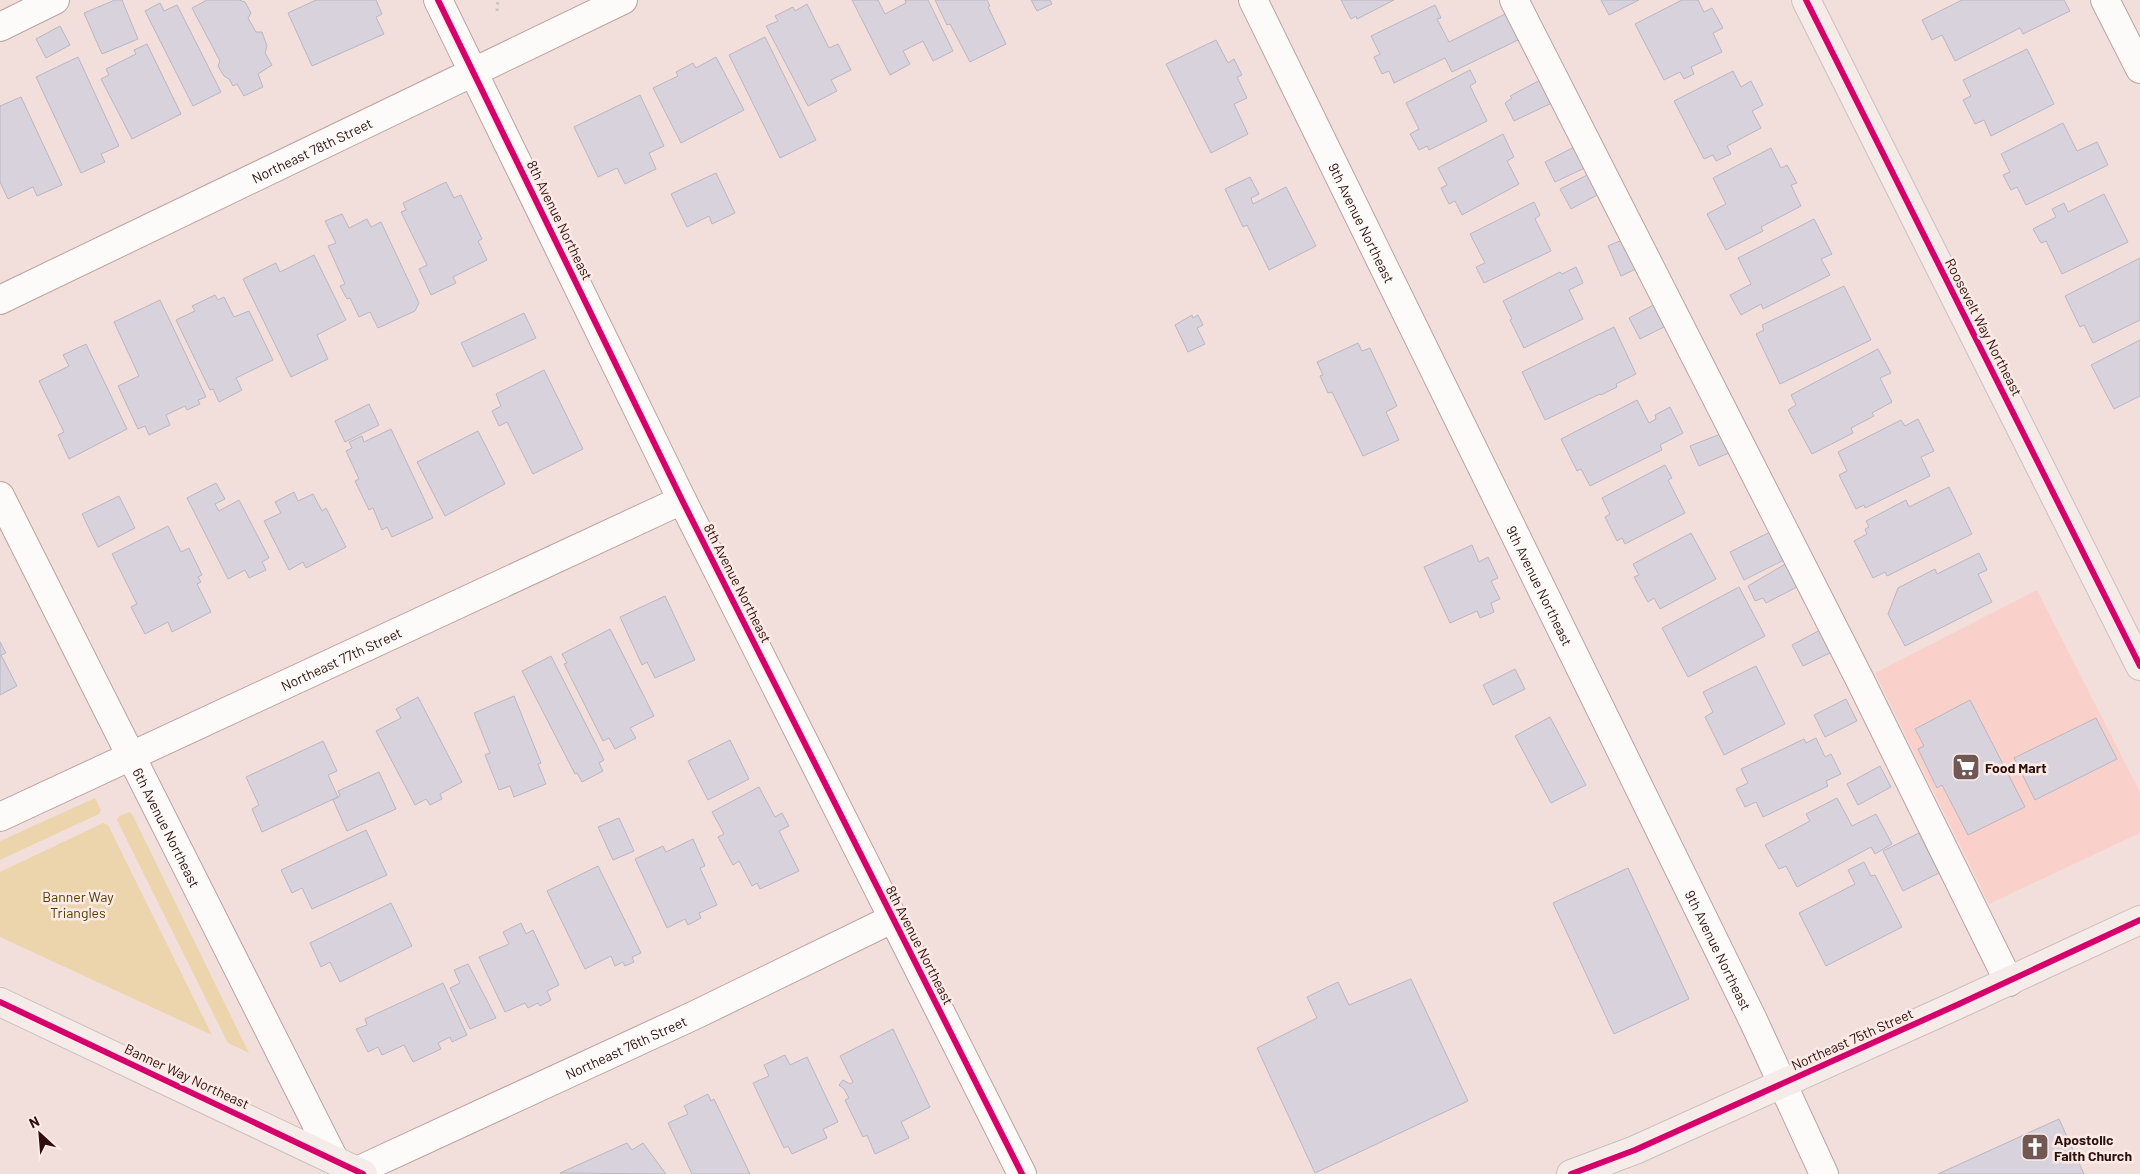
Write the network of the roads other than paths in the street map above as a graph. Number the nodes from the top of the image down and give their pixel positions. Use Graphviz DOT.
graph roads {
  1 [pos="55,0"];
  2 [pos="438,0"];
  3 [pos="623,0"];
  4 [pos="1253,0"];
  5 [pos="1514,0"];
  6 [pos="1806,0"];
  7 [pos="2105,0"];
  8 [pos="0,26"];
  9 [pos="2140,69"];
  10 [pos="474,72"];
  11 [pos="0,300"];
  12 [pos="0,496"];
  13 [pos="682,500"];
  14 [pos="2140,666"];
  15 [pos="131,756"];
  16 [pos="0,816"];
  17 [pos="892,919"];
  18 [pos="2140,920"];
  19 [pos="2009,982"];
  20 [pos="0,1002"];
  21 [pos="1783,1084"];
  22 [pos="352,1168"];
  23 [pos="1022,1174"];
  24 [pos="1571,1174"];
  25 [pos="1824,1174"];
  1 -- 8 [label="street"];
  2 -- 10 [label="street, 8th Avenue Northeast"];
  3 -- 10 [label="street, Northeast 78th Street"];
  4 -- 21 [label="street, 9th Avenue Northeast"];
  5 -- 19 [label="street"];
  6 -- 14 [label="main road, Roosevelt Way Northeast"];
  7 -- 9 [label="street"];
  10 -- 11 [label="street, Northeast 78th Street"];
  10 -- 13 [label="street, 8th Avenue Northeast"];
  12 -- 15 [label="street, 6th Avenue Northeast"];
  13 -- 15 [label="street, Northeast 77th Street"];
  13 -- 17 [label="street, 8th Avenue Northeast"];
  15 -- 16 [label="street, Northeast 77th Street"];
  15 -- 22 [label="street, 6th Avenue Northeast"];
  17 -- 22 [label="street, Northeast 76th Street"];
  17 -- 23 [label="street, 8th Avenue Northeast"];
  18 -- 19 [label="main road, Northeast 75th Street"];
  19 -- 21 [label="main road, Northeast 75th Street"];
  20 -- 22 [label="main road, Banner Way Northeast"];
  21 -- 24 [label="main road, Northeast 75th Street"];
  21 -- 25 [label="street, 9th Avenue Northeast"];
}
